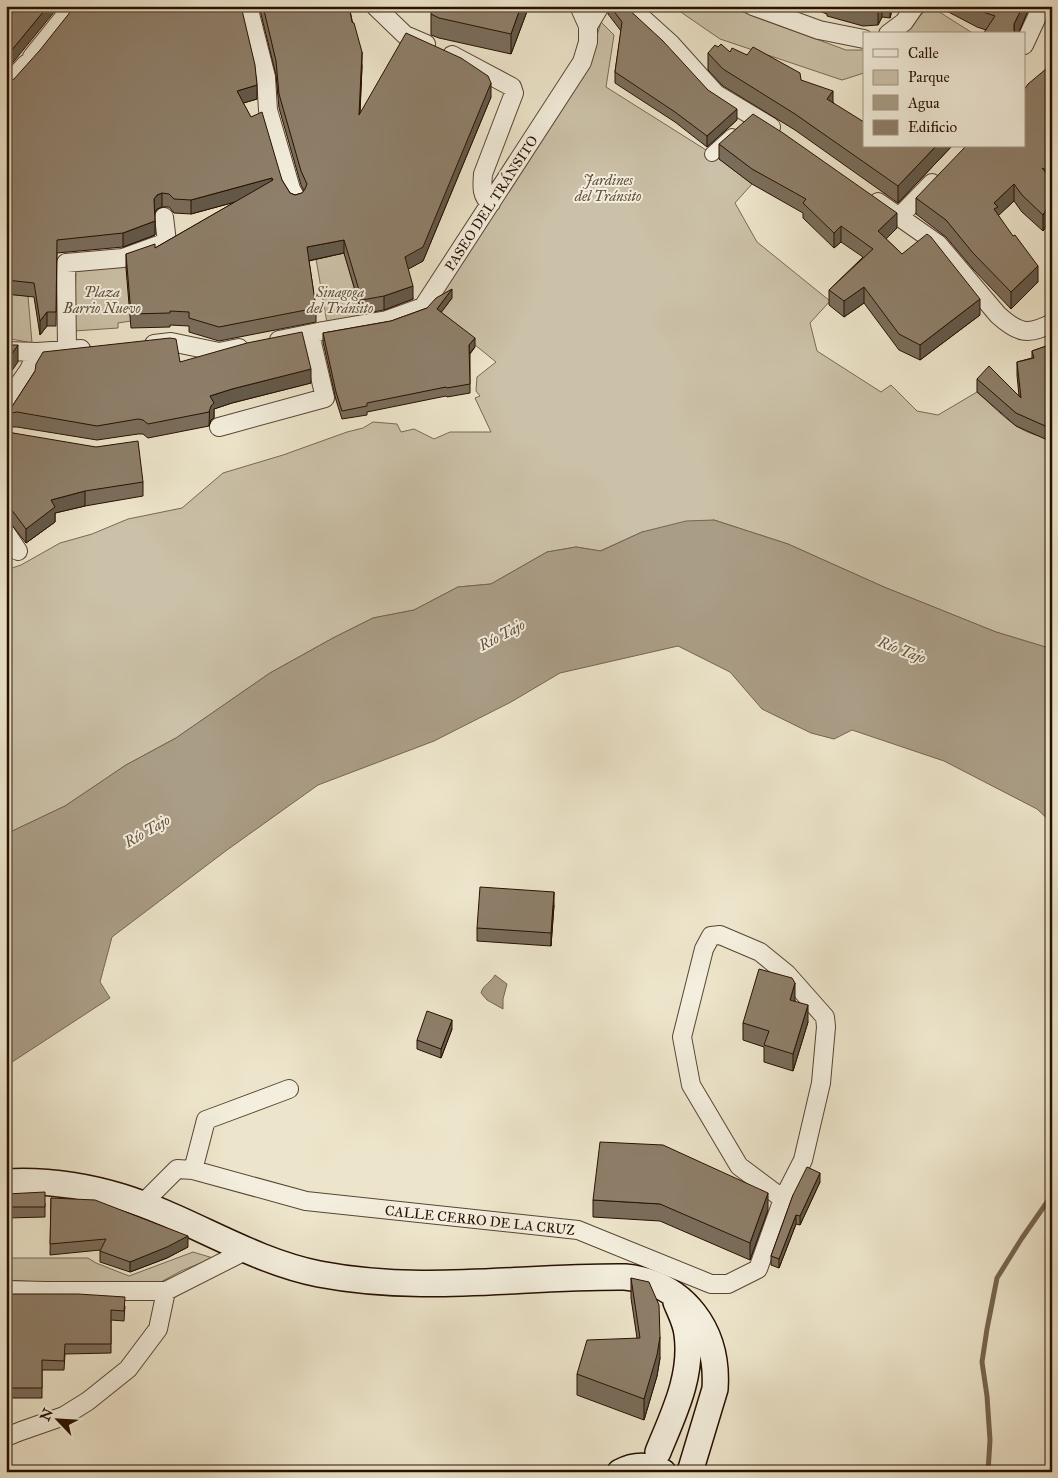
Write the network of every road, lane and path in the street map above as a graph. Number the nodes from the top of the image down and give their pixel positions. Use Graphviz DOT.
graph roads {
  1 [pos="73,6"];
  2 [pos="248,6"];
  3 [pos="375,6"];
  4 [pos="579,6"];
  5 [pos="600,6"];
  6 [pos="629,6"];
  7 [pos="753,6"];
  8 [pos="915,6"];
  9 [pos="1042,6"];
  10 [pos="588,26"];
  11 [pos="891,32"];
  12 [pos="863,39"];
  13 [pos="1026,41"];
  14 [pos="17,69"];
  15 [pos="753,117"];
  16 [pos="782,134"];
  17 [pos="712,154"];
  18 [pos="946,167"];
  19 [pos="868,194"];
  20 [pos="296,198"];
  21 [pos="491,203"];
  22 [pos="164,217"];
  23 [pos="899,217"];
  24 [pos="1052,323"];
  25 [pos="316,333"];
  26 [pos="134,346"];
  27 [pos="96,349"];
  28 [pos="67,350"];
  29 [pos="6,351"];
  30 [pos="37,352"];
  31 [pos="6,402"];
  32 [pos="219,427"];
  33 [pos="6,533"];
  34 [pos="18,551"];
  35 [pos="289,1089"];
  36 [pos="193,1170"];
  37 [pos="6,1182"];
  38 [pos="783,1199"];
  39 [pos="142,1204"];
  40 [pos="620,1248"];
  41 [pos="247,1250"];
  42 [pos="614,1277"];
  43 [pos="6,1290"];
  44 [pos="166,1291"];
  45 [pos="674,1294"];
  46 [pos="712,1404"];
  47 [pos="6,1437"];
  48 [pos="645,1465"];
  49 [pos="690,1472"];
  1 -- 14 [label="street"];
  2 -- 20 [label="street"];
  3 -- 21 [label="street"];
  4 -- 10 [label="street"];
  5 -- 10 [label="street, PASEO DEL TRÁNSITO"];
  6 -- 15 [label="street"];
  7 -- 12 [label="street"];
  8 -- 11 [label="street"];
  9 -- 13 [label="street"];
  10 -- 21 [label="street, PASEO DEL TRÁNSITO"];
  15 -- 16 [label="street"];
  15 -- 17 [label="street"];
  18 -- 23 [label="street"];
  19 -- 23 [label="street"];
  21 -- 25 [label="street, PASEO DEL TRÁNSITO"];
  22 -- 28 [label="street"];
  23 -- 24 [label="street"];
  25 -- 26 [label="street, PASEO DEL TRÁNSITO"];
  25 -- 32 [label="street"];
  27 -- 28 [label="street"];
  28 -- 30 [label="street"];
  29 -- 30 [label="street"];
  30 -- 31 [label="street"];
  33 -- 34 [label="street"];
  35 -- 36 [label="street"];
  36 -- 39 [label="street, CALLE CERRO DE LA CRUZ"];
  36 -- 40 [label="street, CALLE CERRO DE LA CRUZ"];
  37 -- 39 [label="main road"];
  38 -- 38 [label="street"];
  38 -- 40 [label="street, CALLE CERRO DE LA CRUZ"];
  39 -- 41 [label="main road"];
  40 -- 42 [label="street"];
  41 -- 42 [label="main road"];
  41 -- 44 [label="street"];
  42 -- 45 [label="main road"];
  43 -- 44 [label="street"];
  44 -- 47 [label="street"];
  45 -- 46 [label="main road"];
  45 -- 48 [label="main road"];
  46 -- 48 [label="main road"];
  46 -- 49 [label="main road"];
}
